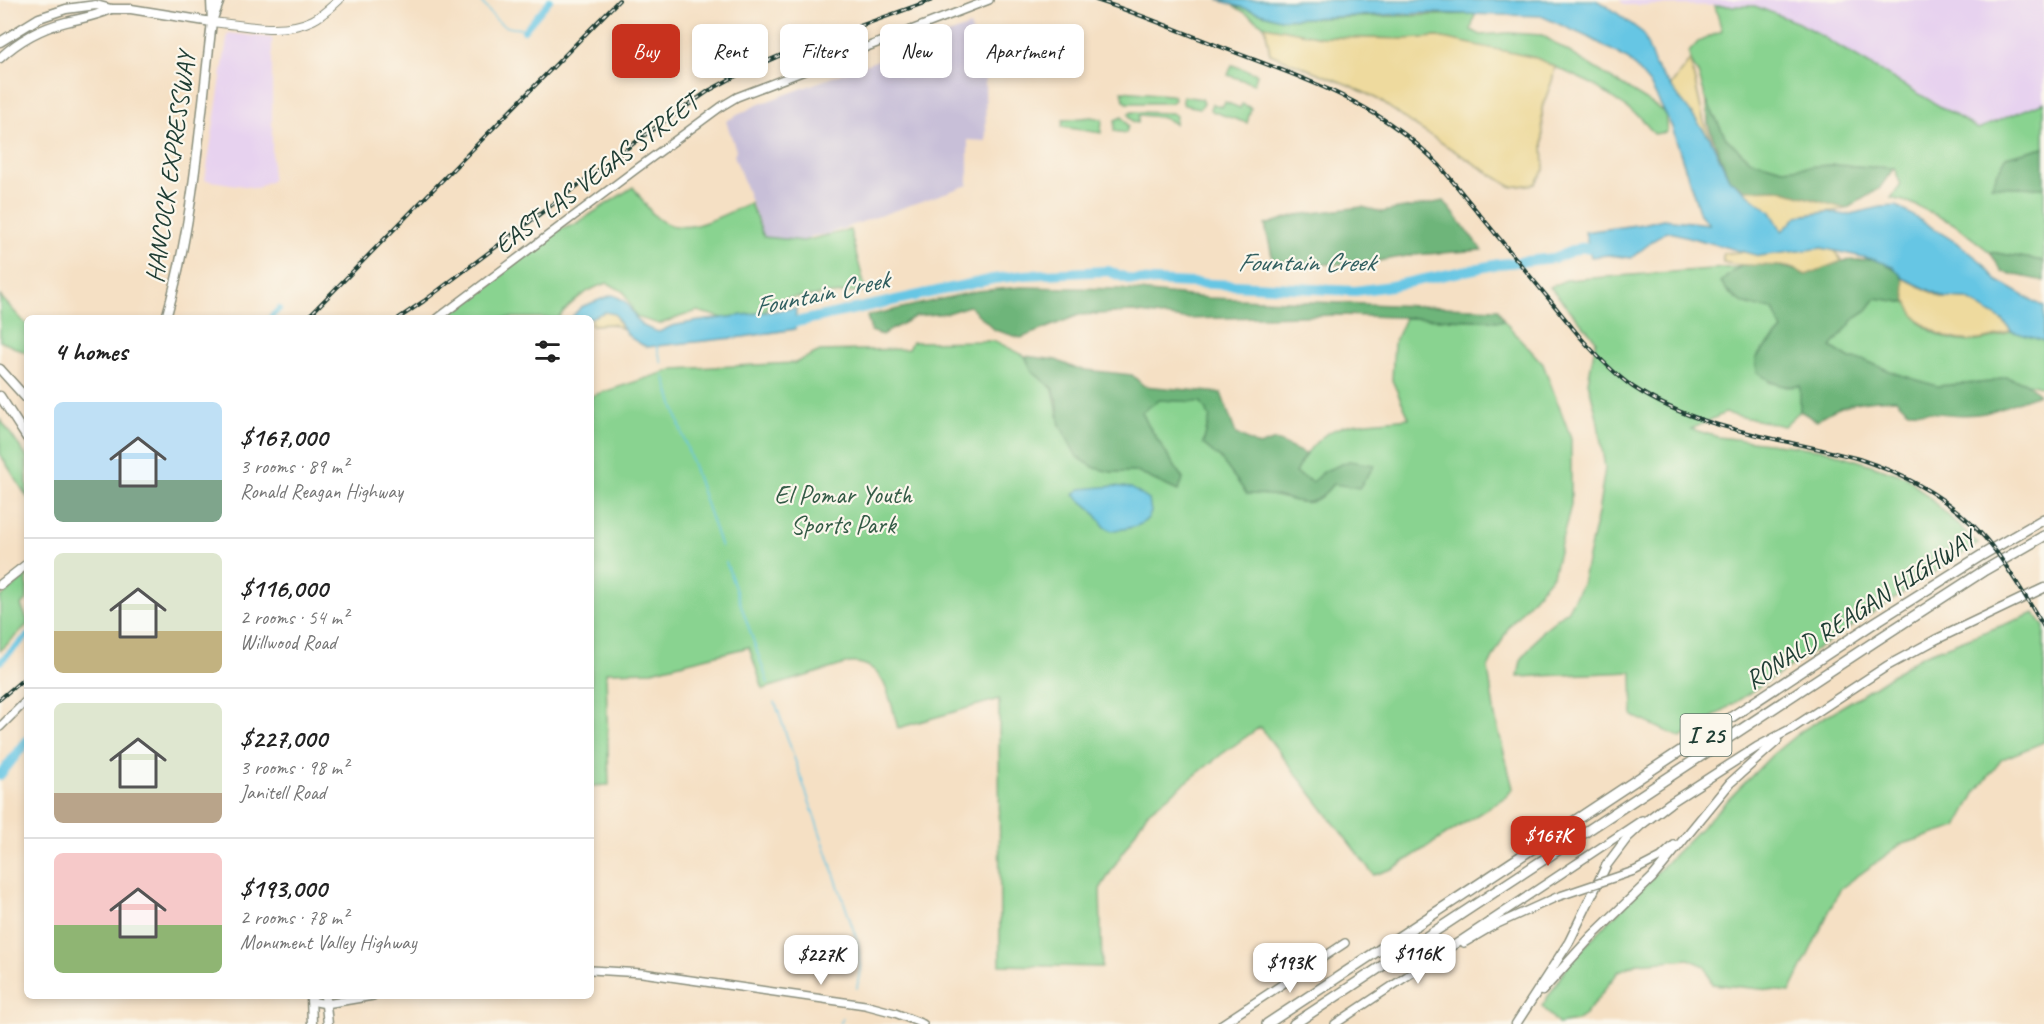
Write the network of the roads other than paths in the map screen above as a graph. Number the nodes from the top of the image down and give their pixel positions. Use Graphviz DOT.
graph roads {
  1 [pos="211,0"];
  2 [pos="220,0"];
  3 [pos="339,0"];
  4 [pos="988,0"];
  5 [pos="111,9"];
  6 [pos="212,22"];
  7 [pos="0,42"];
  8 [pos="0,58"];
  9 [pos="167,315"];
  10 [pos="442,315"];
  11 [pos="0,369"];
  12 [pos="0,396"];
  13 [pos="24,396"];
  14 [pos="24,433"];
  15 [pos="2044,519"];
  16 [pos="2044,536"];
  17 [pos="24,566"];
  18 [pos="0,585"];
  19 [pos="2044,588"];
  20 [pos="24,703"];
  21 [pos="0,727"];
  22 [pos="1791,729"];
  23 [pos="1670,803"];
  24 [pos="1700,818"];
  25 [pos="1345,943"];
  26 [pos="1443,954"];
  27 [pos="594,970"];
  28 [pos="311,999"];
  29 [pos="326,999"];
  30 [pos="1527,1008"];
  31 [pos="312,1024"];
  32 [pos="328,1024"];
  33 [pos="923,1024"];
  34 [pos="1222,1024"];
  35 [pos="1267,1024"];
  36 [pos="1294,1024"];
  37 [pos="1335,1024"];
  38 [pos="1516,1024"];
  1 -- 6 [label="main road, HANCOCK EXPRESSWAY"];
  2 -- 6 [label="main road, HANCOCK EXPRESSWAY"];
  3 -- 6 [label="main road"];
  4 -- 10 [label="street, EAST LAS VEGAS STREET"];
  5 -- 6 [label="main road"];
  5 -- 7 [label="main road"];
  5 -- 8 [label="main road"];
  6 -- 9 [label="main road, HANCOCK EXPRESSWAY"];
  11 -- 13 [label="main road"];
  12 -- 14 [label="main road"];
  15 -- 35 [label="highway, RONALD REAGAN HIGHWAY / I 25"];
  16 -- 36 [label="highway, RONALD REAGAN HIGHWAY / I 25"];
  17 -- 18 [label="main road"];
  19 -- 22 [label="main road"];
  20 -- 21 [label="street"];
  22 -- 23 [label="main road"];
  22 -- 24 [label="main road"];
  23 -- 26 [label="street"];
  23 -- 30 [label="main road"];
  24 -- 26 [label="street, bridge"];
  24 -- 30 [label="main road"];
  25 -- 34 [label="street"];
  26 -- 37 [label="street"];
  27 -- 33 [label="street"];
  28 -- 31 [label="main road"];
  29 -- 32 [label="main road"];
  30 -- 38 [label="main road"];
}
